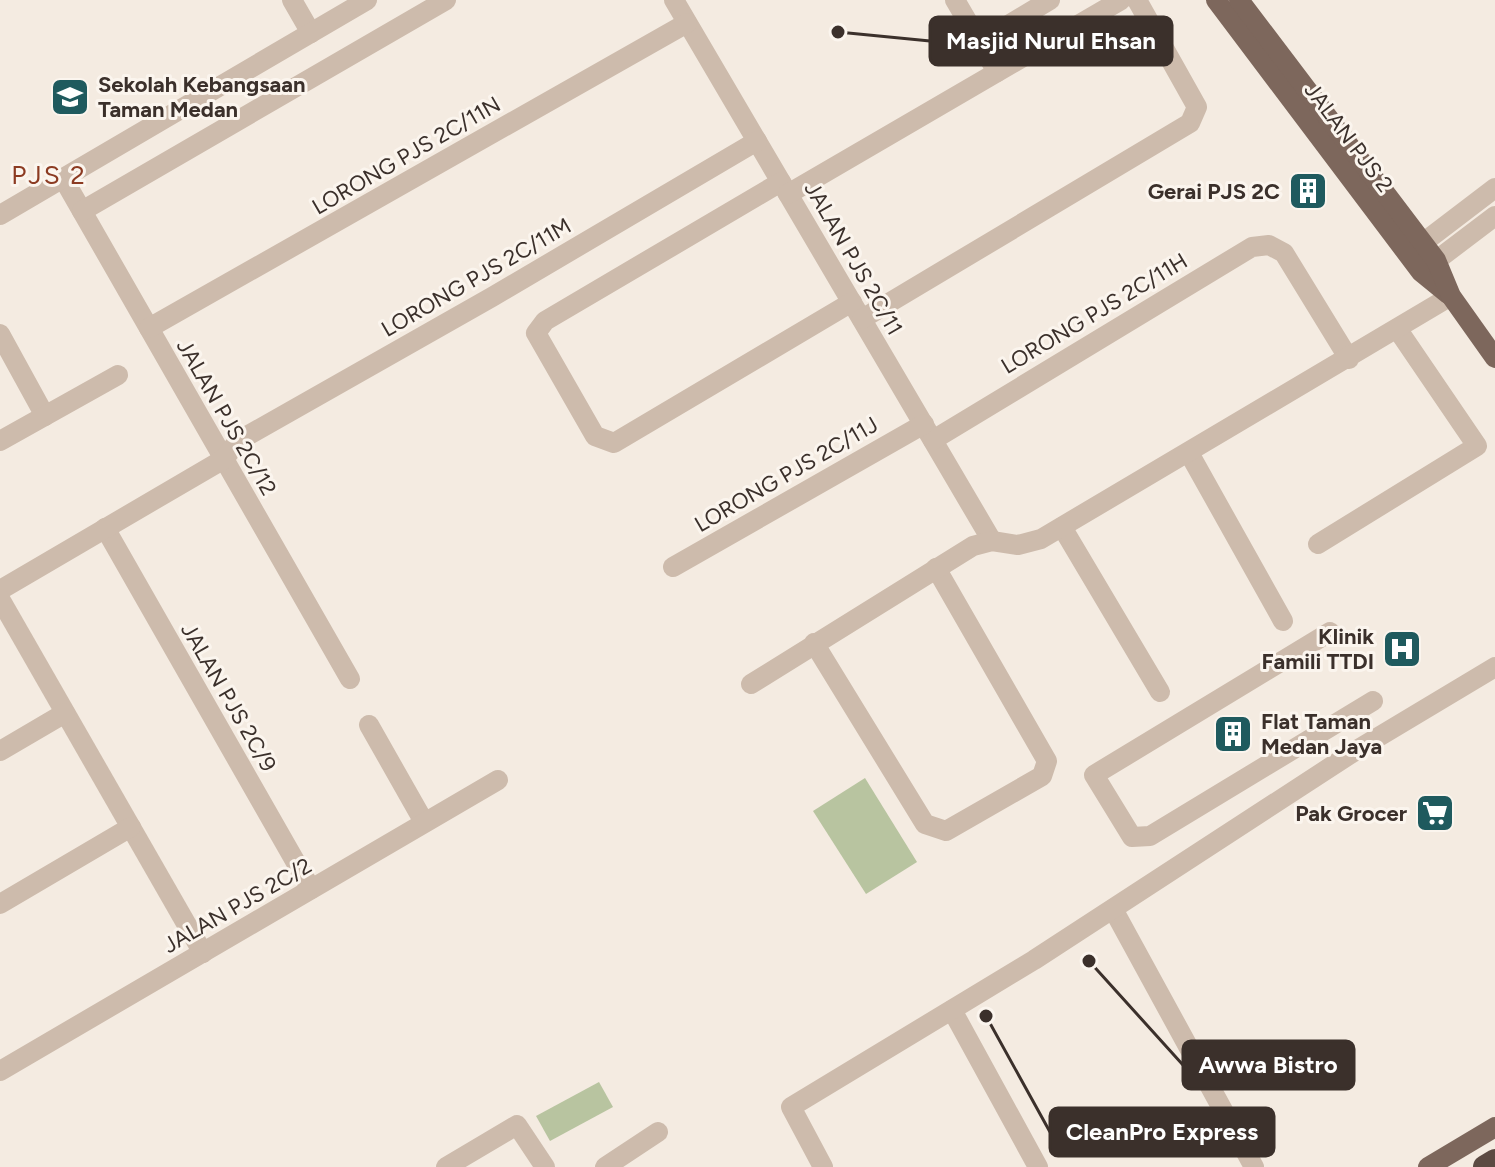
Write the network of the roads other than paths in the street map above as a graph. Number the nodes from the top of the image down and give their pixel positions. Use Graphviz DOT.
graph roads {
  1 [pos="292,0"];
  2 [pos="367,0"];
  3 [pos="446,0"];
  4 [pos="674,0"];
  5 [pos="955,0"];
  6 [pos="1050,0"];
  7 [pos="1121,0"];
  8 [pos="1137,0"];
  9 [pos="1216,0"];
  10 [pos="1239,0"];
  11 [pos="687,23"];
  12 [pos="311,33"];
  13 [pos="980,42"];
  14 [pos="997,72"];
  15 [pos="757,141"];
  16 [pos="63,178"];
  17 [pos="785,188"];
  18 [pos="1495,188"];
  19 [pos="82,211"];
  20 [pos="0,215"];
  21 [pos="1495,216"];
  22 [pos="1415,248"];
  23 [pos="1429,266"];
  24 [pos="1451,296"];
  25 [pos="857,311"];
  26 [pos="149,328"];
  27 [pos="1398,330"];
  28 [pos="0,334"];
  29 [pos="1495,358"];
  30 [pos="1349,359"];
  31 [pos="118,375"];
  32 [pos="45,416"];
  33 [pos="928,432"];
  34 [pos="0,441"];
  35 [pos="1189,453"];
  36 [pos="224,459"];
  37 [pos="1062,527"];
  38 [pos="105,528"];
  39 [pos="992,541"];
  40 [pos="1318,544"];
  41 [pos="673,567"];
  42 [pos="936,568"];
  43 [pos="0,590"];
  44 [pos="0,599"];
  45 [pos="1283,621"];
  46 [pos="1330,632"];
  47 [pos="814,643"];
  48 [pos="1495,667"];
  49 [pos="350,679"];
  50 [pos="751,684"];
  51 [pos="1160,692"];
  52 [pos="1373,701"];
  53 [pos="65,713"];
  54 [pos="369,725"];
  55 [pos="0,751"];
  56 [pos="498,780"];
  57 [pos="424,822"];
  58 [pos="131,827"];
  59 [pos="311,889"];
  60 [pos="0,904"];
  61 [pos="1113,909"];
  62 [pos="203,953"];
  63 [pos="952,1010"];
  64 [pos="0,1071"];
  65 [pos="1495,1127"];
  66 [pos="658,1132"];
  67 [pos="1495,1161"];
  68 [pos="446,1167"];
  69 [pos="545,1167"];
  70 [pos="605,1167"];
  71 [pos="823,1167"];
  72 [pos="1038,1167"];
  73 [pos="1254,1167"];
  74 [pos="1428,1167"];
  75 [pos="1485,1167"];
  1 -- 12 [label="street"];
  2 -- 12 [label="street"];
  3 -- 19 [label="street"];
  4 -- 11 [label="street, JALAN PJS 2C/11"];
  5 -- 13 [label="street"];
  6 -- 13 [label="street"];
  7 -- 14 [label="street"];
  8 -- 25 [label="street"];
  9 -- 22 [label="main road, JALAN PJS 2"];
  10 -- 22 [label="main road, JALAN PJS 2"];
  11 -- 15 [label="street, JALAN PJS 2C/11"];
  11 -- 26 [label="street, LORONG PJS 2C/11N"];
  12 -- 16 [label="street"];
  13 -- 14 [label="street"];
  14 -- 17 [label="street"];
  15 -- 17 [label="street, JALAN PJS 2C/11"];
  15 -- 36 [label="street, LORONG PJS 2C/11M"];
  16 -- 19 [label="street, JALAN PJS 2C/12"];
  16 -- 20 [label="street"];
  17 -- 25 [label="street, JALAN PJS 2C/11"];
  17 -- 25 [label="street"];
  18 -- 22 [label="street"];
  19 -- 26 [label="street, JALAN PJS 2C/12"];
  21 -- 23 [label="street"];
  22 -- 23 [label="main road, JALAN PJS 2"];
  23 -- 24 [label="main road, JALAN PJS 2"];
  24 -- 27 [label="street"];
  24 -- 29 [label="main road, JALAN PJS 2"];
  25 -- 33 [label="street, JALAN PJS 2C/11"];
  26 -- 36 [label="street, JALAN PJS 2C/12"];
  27 -- 30 [label="street"];
  27 -- 40 [label="street"];
  28 -- 32 [label="street"];
  30 -- 33 [label="street, LORONG PJS 2C/11H"];
  30 -- 35 [label="street"];
  31 -- 32 [label="street"];
  32 -- 34 [label="street"];
  33 -- 39 [label="street, JALAN PJS 2C/11"];
  33 -- 41 [label="street, LORONG PJS 2C/11J"];
  35 -- 37 [label="street"];
  35 -- 45 [label="street"];
  36 -- 38 [label="street, LORONG PJS 2C/11M"];
  36 -- 49 [label="street, JALAN PJS 2C/12"];
  37 -- 39 [label="street"];
  37 -- 51 [label="street"];
  38 -- 43 [label="street, LORONG PJS 2C/11M"];
  38 -- 59 [label="street, JALAN PJS 2C/9"];
  39 -- 42 [label="street"];
  42 -- 47 [label="street"];
  42 -- 47 [label="street"];
  44 -- 53 [label="street"];
  46 -- 52 [label="street"];
  47 -- 50 [label="street"];
  48 -- 61 [label="street"];
  53 -- 55 [label="street"];
  53 -- 58 [label="street"];
  54 -- 57 [label="street"];
  56 -- 57 [label="street, JALAN PJS 2C/2"];
  57 -- 59 [label="street, JALAN PJS 2C/2"];
  58 -- 60 [label="street"];
  58 -- 62 [label="street"];
  59 -- 62 [label="street, JALAN PJS 2C/2"];
  61 -- 63 [label="street"];
  61 -- 73 [label="street"];
  62 -- 64 [label="street, JALAN PJS 2C/2"];
  63 -- 71 [label="street"];
  63 -- 72 [label="street"];
  65 -- 74 [label="main road"];
  66 -- 70 [label="street"];
  67 -- 75 [label="highway"];
  68 -- 69 [label="street"];
}
